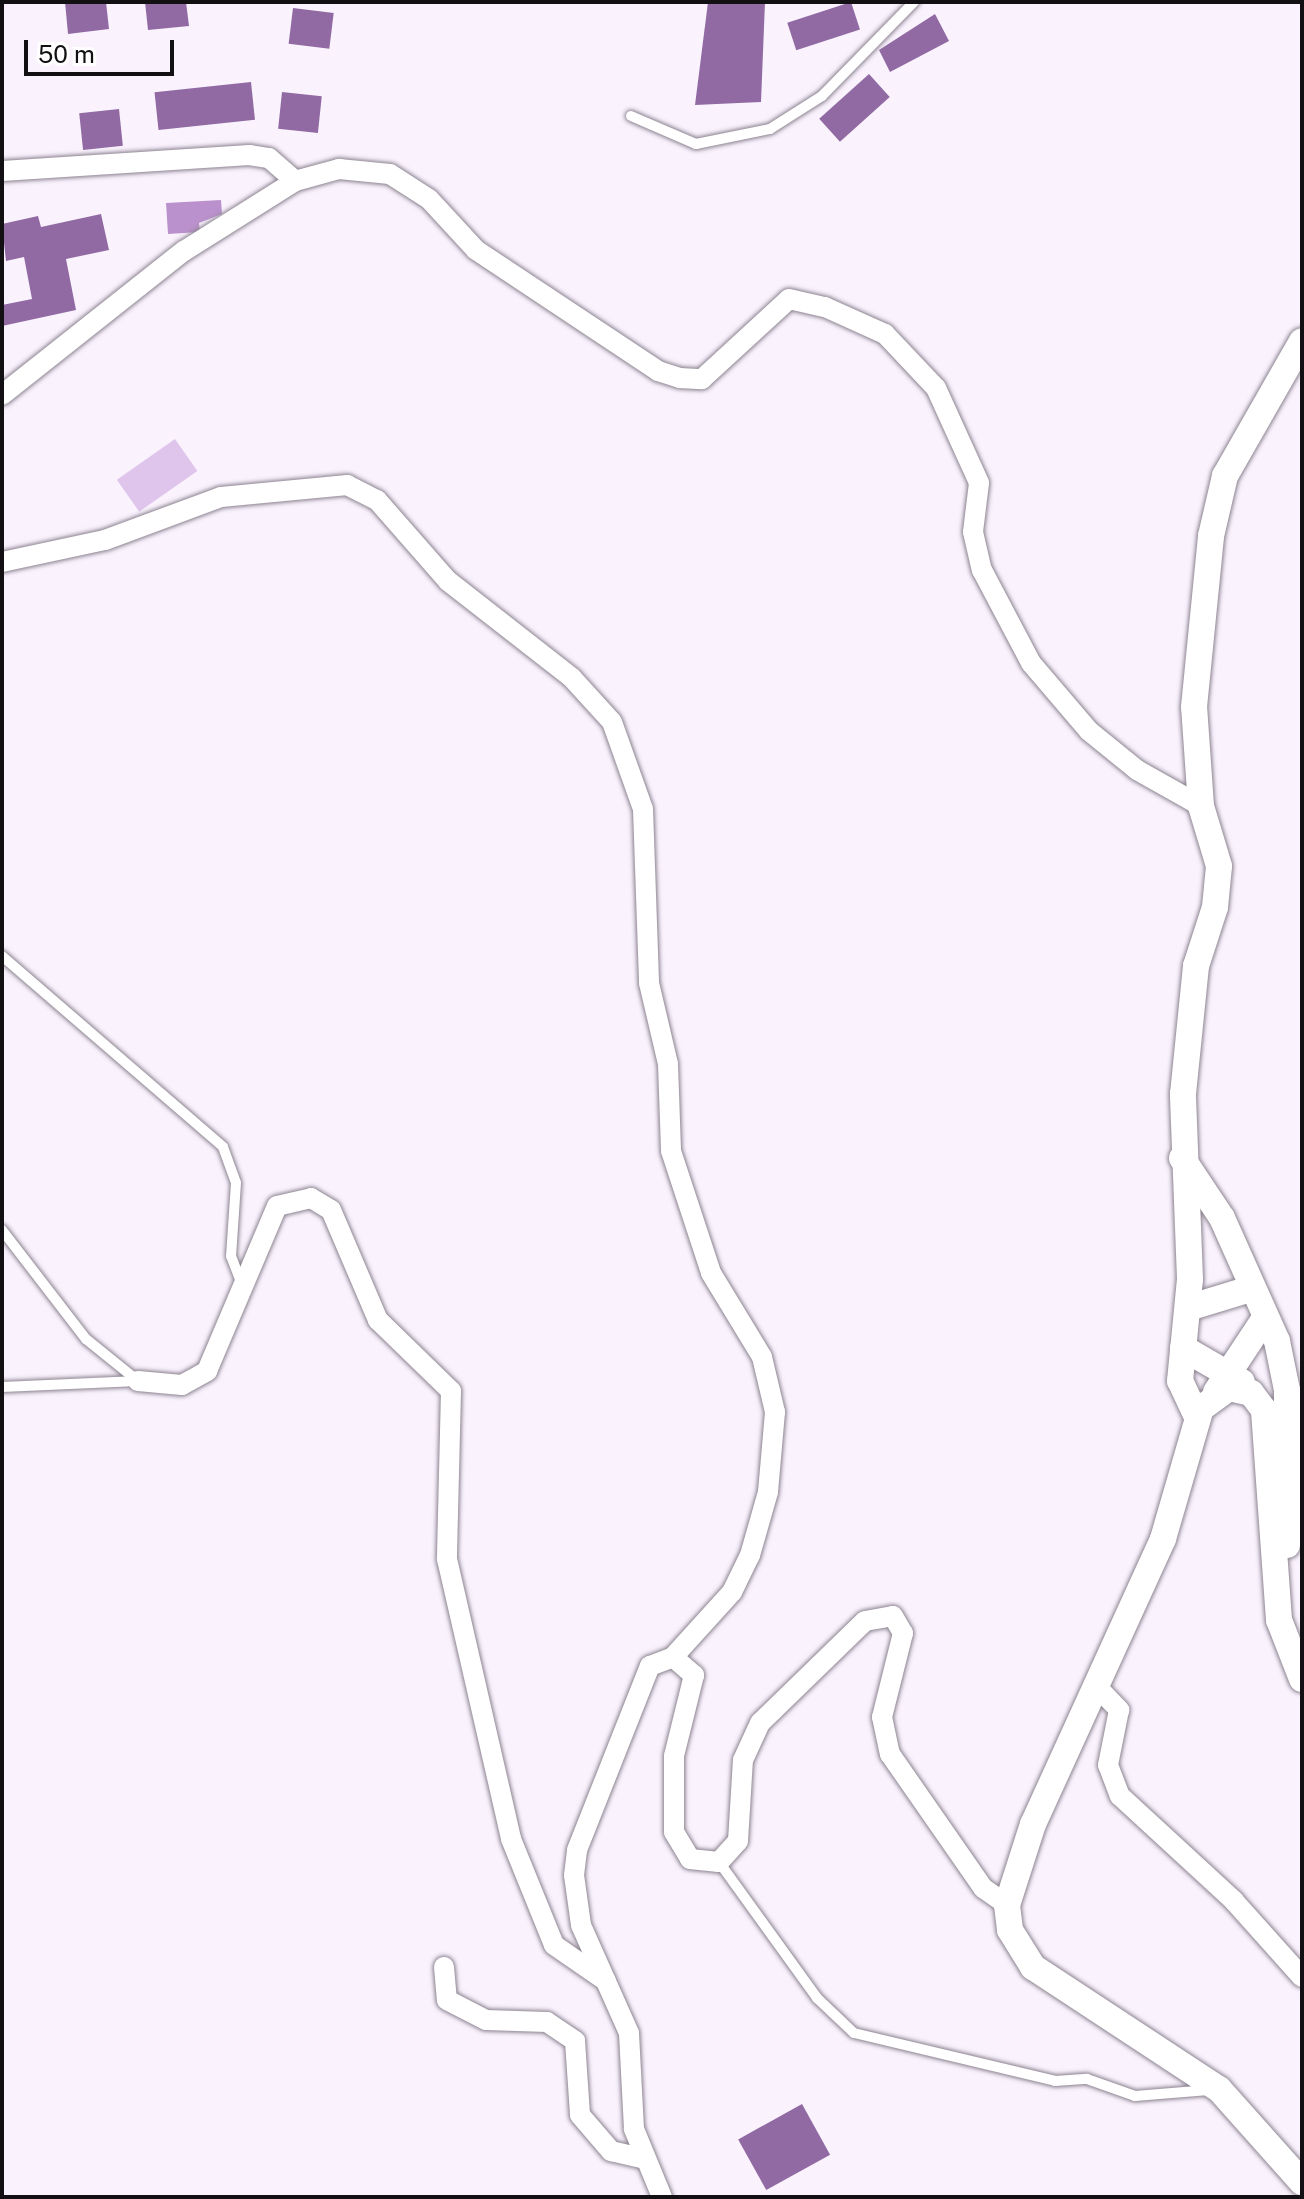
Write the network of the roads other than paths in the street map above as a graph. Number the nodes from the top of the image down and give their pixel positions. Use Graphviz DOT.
graph roads {
  1 [pos="914,2"];
  2 [pos="631,116"];
  3 [pos="2,171"];
  4 [pos="295,181"];
  5 [pos="1302,341"];
  6 [pos="2,395"];
  7 [pos="2,562"];
  8 [pos="1201,806"];
  9 [pos="2,956"];
  10 [pos="1182,1158"];
  11 [pos="2,1230"];
  12 [pos="242,1284"];
  13 [pos="1250,1289"];
  14 [pos="1188,1308"];
  15 [pos="1265,1318"];
  16 [pos="1183,1348"];
  17 [pos="138,1381"];
  18 [pos="1224,1382"];
  19 [pos="2,1387"];
  20 [pos="1197,1417"];
  21 [pos="1273,1574"];
  22 [pos="673,1657"];
  23 [pos="1302,1679"];
  24 [pos="1100,1690"];
  25 [pos="719,1862"];
  26 [pos="1007,1905"];
  27 [pos="444,1967"];
  28 [pos="1302,1977"];
  29 [pos="606,1981"];
  30 [pos="1219,2089"];
  31 [pos="642,2158"];
  32 [pos="1302,2182"];
  33 [pos="662,2197"];
  1 -- 2 [label="lane"];
  3 -- 4 [label="street"];
  4 -- 6 [label="street"];
  4 -- 8 [label="street"];
  5 -- 8 [label="street"];
  7 -- 22 [label="street"];
  8 -- 10 [label="street"];
  9 -- 12 [label="lane"];
  10 -- 13 [label="street"];
  10 -- 14 [label="street"];
  11 -- 17 [label="lane"];
  12 -- 17 [label="street"];
  12 -- 29 [label="street"];
  13 -- 14 [label="street"];
  13 -- 15 [label="street"];
  14 -- 16 [label="street"];
  15 -- 18 [label="street"];
  15 -- 21 [label="street"];
  16 -- 18 [label="street"];
  16 -- 20 [label="street"];
  17 -- 19 [label="lane"];
  18 -- 20 [label="street"];
  18 -- 21 [label="street"];
  20 -- 24 [label="street"];
  21 -- 23 [label="street"];
  22 -- 25 [label="street"];
  22 -- 29 [label="street"];
  24 -- 26 [label="street"];
  24 -- 28 [label="street"];
  25 -- 26 [label="street"];
  25 -- 30 [label="lane"];
  26 -- 30 [label="street"];
  27 -- 31 [label="street"];
  29 -- 31 [label="street"];
  30 -- 32 [label="street"];
  31 -- 33 [label="street"];
}
